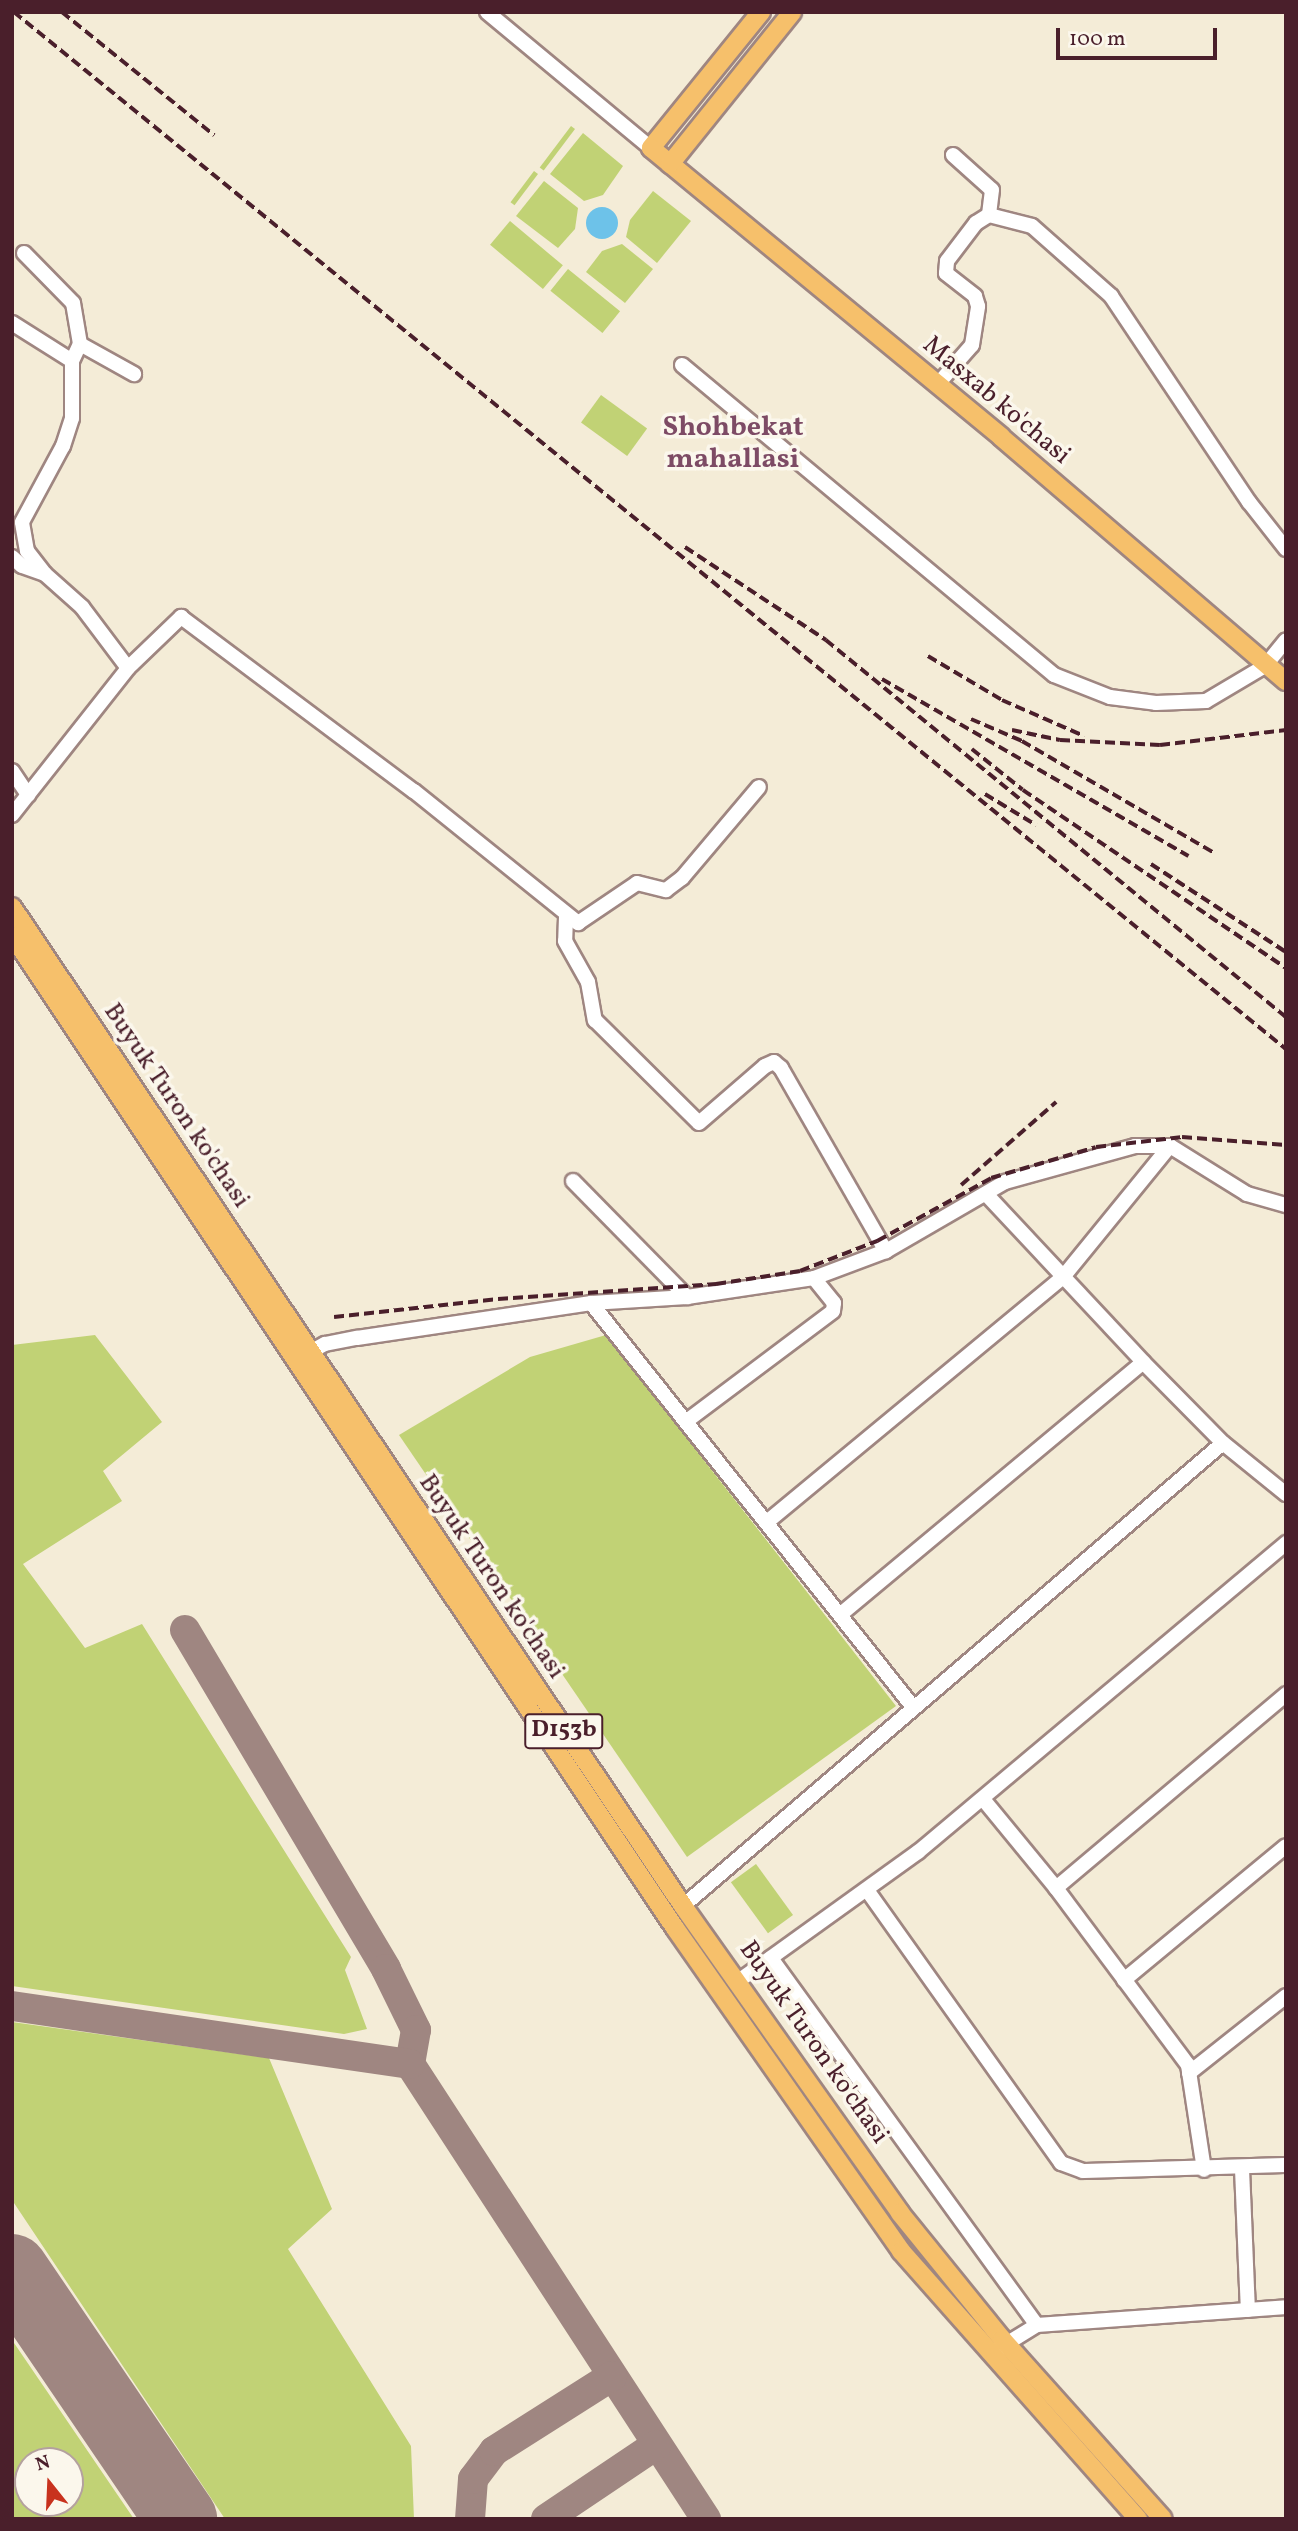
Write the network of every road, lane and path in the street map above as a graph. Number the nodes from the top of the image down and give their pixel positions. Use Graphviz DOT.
graph roads {
  1 [pos="487,12"];
  2 [pos="761,12"];
  3 [pos="792,12"];
  4 [pos="651,148"];
  5 [pos="953,155"];
  6 [pos="670,164"];
  7 [pos="989,215"];
  8 [pos="24,253"];
  9 [pos="12,323"];
  10 [pos="80,344"];
  11 [pos="72,361"];
  12 [pos="682,365"];
  13 [pos="134,374"];
  14 [pos="937,385"];
  15 [pos="1286,549"];
  16 [pos="12,557"];
  17 [pos="45,573"];
  18 [pos="1286,640"];
  19 [pos="1265,666"];
  20 [pos="128,668"];
  21 [pos="1286,681"];
  22 [pos="12,771"];
  23 [pos="759,787"];
  24 [pos="28,795"];
  25 [pos="12,816"];
  26 [pos="12,907"];
  27 [pos="565,917"];
  28 [pos="12,935"];
  29 [pos="1170,1146"];
  30 [pos="573,1181"];
  31 [pos="986,1194"];
  32 [pos="1286,1205"];
  33 [pos="886,1251"];
  34 [pos="1063,1277"];
  35 [pos="814,1278"];
  36 [pos="687,1297"];
  37 [pos="591,1303"];
  38 [pos="302,1357"];
  39 [pos="1143,1362"];
  40 [pos="688,1420"];
  41 [pos="1223,1443"];
  42 [pos="1286,1494"];
  43 [pos="767,1522"];
  44 [pos="1286,1543"];
  45 [pos="841,1614"];
  46 [pos="1286,1694"];
  47 [pos="913,1707"];
  48 [pos="984,1799"];
  49 [pos="1286,1846"];
  50 [pos="1056,1888"];
  51 [pos="867,1890"];
  52 [pos="683,1906"];
  53 [pos="771,1958"];
  54 [pos="1124,1980"];
  55 [pos="737,1982"];
  56 [pos="1286,1996"];
  57 [pos="1189,2073"];
  58 [pos="1286,2165"];
  59 [pos="1242,2169"];
  60 [pos="1204,2170"];
  61 [pos="1286,2307"];
  62 [pos="1248,2310"];
  63 [pos="1037,2325"];
  64 [pos="998,2348"];
  65 [pos="1138,2519"];
  66 [pos="1163,2519"];
  1 -- 4 [label="street"];
  2 -- 4 [label="main road"];
  3 -- 6 [label="main road"];
  4 -- 6 [label="main road, Masxab ko'chasi"];
  5 -- 7 [label="street"];
  6 -- 14 [label="main road, Masxab ko'chasi"];
  7 -- 14 [label="street"];
  7 -- 15 [label="street"];
  8 -- 10 [label="street"];
  9 -- 11 [label="street"];
  10 -- 11 [label="street"];
  10 -- 13 [label="street"];
  11 -- 17 [label="street"];
  12 -- 19 [label="street"];
  14 -- 19 [label="main road, Masxab ko'chasi"];
  16 -- 17 [label="street"];
  17 -- 20 [label="street"];
  18 -- 19 [label="street"];
  19 -- 21 [label="main road, Masxab ko'chasi"];
  20 -- 24 [label="street"];
  20 -- 27 [label="street"];
  22 -- 24 [label="street"];
  23 -- 27 [label="street"];
  24 -- 25 [label="street"];
  26 -- 38 [label="main road, Buyuk Turon ko'chasi / D153b"];
  27 -- 33 [label="street"];
  28 -- 38 [label="main road, Buyuk Turon ko'chasi / D153b"];
  29 -- 31 [label="street"];
  29 -- 32 [label="street"];
  29 -- 34 [label="street"];
  30 -- 36 [label="street"];
  31 -- 33 [label="street"];
  31 -- 34 [label="street"];
  33 -- 35 [label="street"];
  34 -- 39 [label="street"];
  34 -- 43 [label="street"];
  35 -- 36 [label="street"];
  35 -- 40 [label="street"];
  36 -- 37 [label="street"];
  37 -- 38 [label="street"];
  37 -- 40 [label="street"];
  38 -- 52 [label="main road, Buyuk Turon ko'chasi / D153b"];
  38 -- 64 [label="main road, Buyuk Turon ko'chasi / D153b"];
  39 -- 41 [label="street"];
  39 -- 45 [label="street"];
  40 -- 43 [label="street"];
  41 -- 42 [label="street"];
  41 -- 47 [label="street"];
  43 -- 45 [label="street"];
  44 -- 48 [label="street"];
  45 -- 47 [label="street"];
  46 -- 50 [label="street"];
  47 -- 52 [label="street"];
  48 -- 50 [label="street"];
  48 -- 51 [label="street"];
  49 -- 54 [label="street"];
  50 -- 54 [label="street"];
  51 -- 53 [label="street"];
  51 -- 60 [label="street"];
  52 -- 55 [label="main road, Buyuk Turon ko'chasi / D153b"];
  53 -- 55 [label="street"];
  53 -- 63 [label="street"];
  54 -- 57 [label="street"];
  55 -- 64 [label="main road, Buyuk Turon ko'chasi / D153b"];
  56 -- 57 [label="street"];
  57 -- 60 [label="street"];
  58 -- 59 [label="street"];
  59 -- 60 [label="street"];
  59 -- 62 [label="street"];
  61 -- 62 [label="street"];
  62 -- 63 [label="street"];
  63 -- 64 [label="street"];
  64 -- 65 [label="main road, Buyuk Turon ko'chasi / D153b"];
  64 -- 66 [label="main road, Buyuk Turon ko'chasi / D153b"];
}
